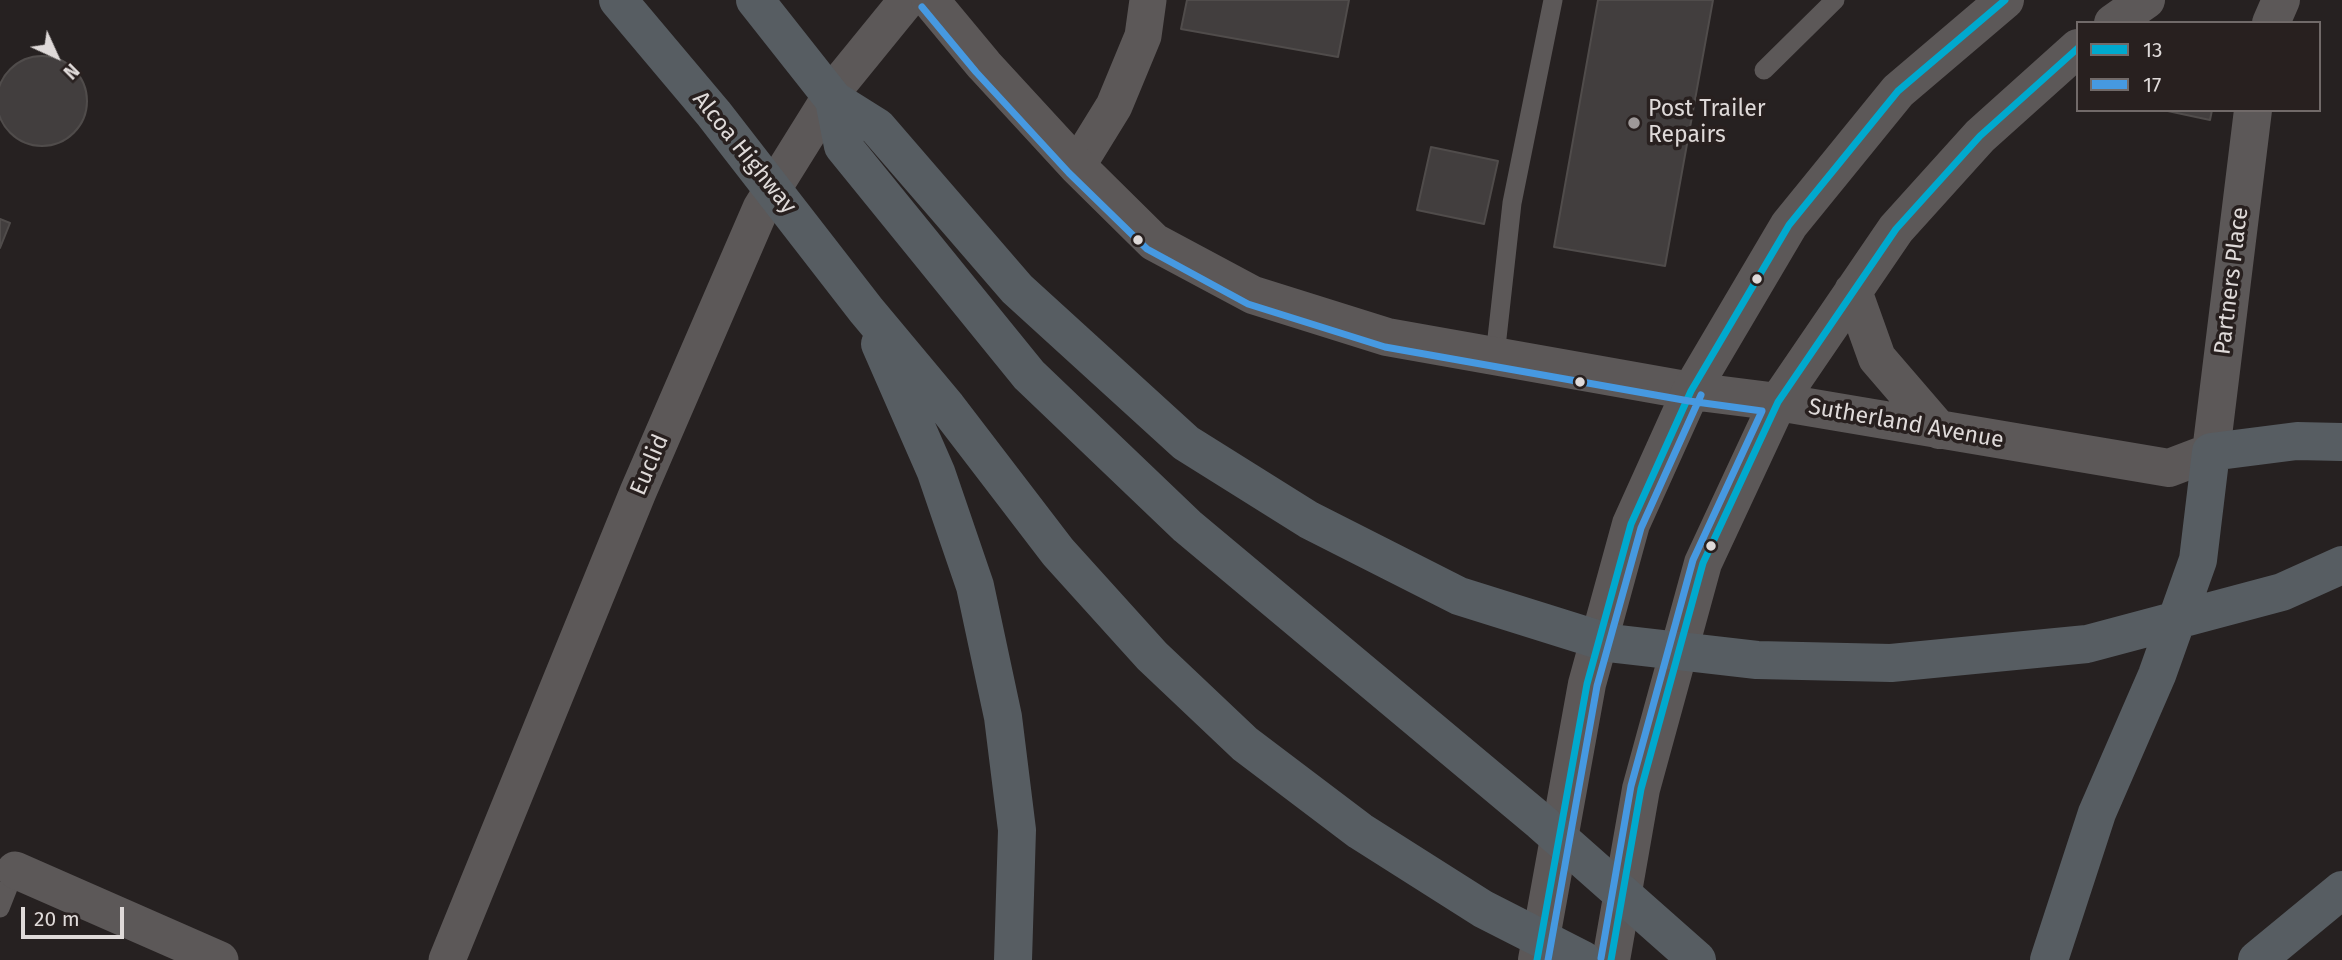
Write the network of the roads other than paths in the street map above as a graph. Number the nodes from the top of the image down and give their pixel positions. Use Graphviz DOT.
graph roads {
  1 [pos="618,0"];
  2 [pos="907,0"];
  3 [pos="930,0"];
  4 [pos="1148,0"];
  5 [pos="1553,0"];
  6 [pos="1835,0"];
  7 [pos="2005,0"];
  8 [pos="2146,0"];
  9 [pos="2281,0"];
  10 [pos="764,11"];
  11 [pos="2116,21"];
  12 [pos="2272,21"];
  13 [pos="2076,50"];
  14 [pos="1764,70"];
  15 [pos="834,100"];
  16 [pos="2253,112"];
  17 [pos="1077,166"];
  18 [pos="1853,291"];
  19 [pos="866,310"];
  20 [pos="1495,356"];
  21 [pos="1691,391"];
  22 [pos="1778,402"];
  23 [pos="1939,430"];
  24 [pos="2342,442"];
  25 [pos="2211,452"];
  26 [pos="2342,565"];
  27 [pos="15,870"];
  28 [pos="2342,890"];
  29 [pos="0,908"];
  30 [pos="220,960"];
  31 [pos="447,960"];
  32 [pos="1013,960"];
  33 [pos="1537,960"];
  34 [pos="1583,960"];
  35 [pos="1611,960"];
  36 [pos="1697,960"];
  37 [pos="2049,960"];
  38 [pos="2257,960"];
  1 -- 19 [label="highway, Alcoa Highway"];
  2 -- 31 [label="street, Euclid"];
  3 -- 17 [label="main road, Sutherland Avenue"];
  4 -- 17 [label="street"];
  5 -- 20 [label="lane"];
  6 -- 14 [label="lane"];
  7 -- 21 [label="main road"];
  8 -- 11 [label="main road"];
  9 -- 12 [label="main road"];
  10 -- 15 [label="highway"];
  13 -- 18 [label="main road"];
  15 -- 26 [label="highway"];
  15 -- 36 [label="highway"];
  16 -- 25 [label="main road, Partners Place"];
  17 -- 20 [label="main road, Sutherland Avenue"];
  18 -- 22 [label="main road"];
  18 -- 23 [label="main road"];
  19 -- 32 [label="highway"];
  19 -- 34 [label="highway"];
  20 -- 21 [label="main road, Sutherland Avenue"];
  21 -- 22 [label="main road, Sutherland Avenue"];
  21 -- 33 [label="main road"];
  22 -- 23 [label="main road, Sutherland Avenue"];
  22 -- 35 [label="main road"];
  23 -- 25 [label="main road, Sutherland Avenue"];
  24 -- 25 [label="highway"];
  25 -- 37 [label="highway"];
  27 -- 29 [label="lane"];
  27 -- 30 [label="street"];
  28 -- 38 [label="highway"];
}
